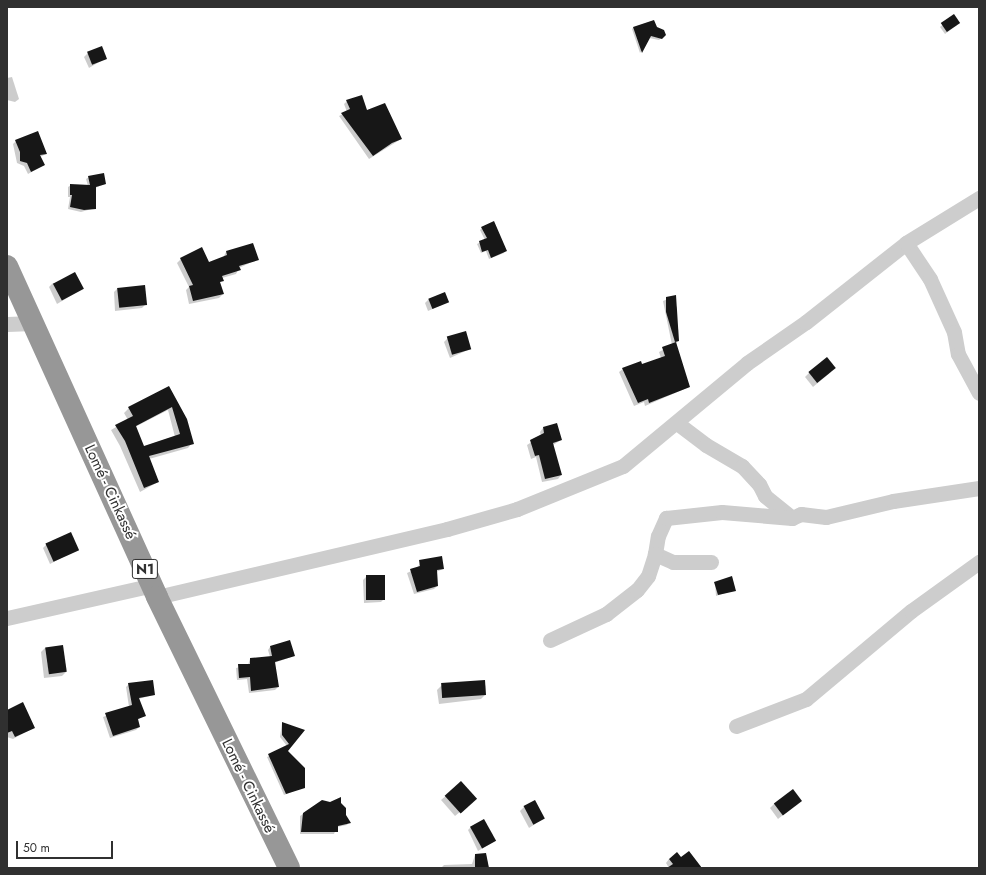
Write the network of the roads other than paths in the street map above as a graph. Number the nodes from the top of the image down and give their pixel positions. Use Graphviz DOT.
graph roads {
  1 [pos="979,198"];
  2 [pos="906,243"];
  3 [pos="7,266"];
  4 [pos="33,323"];
  5 [pos="7,324"];
  6 [pos="979,393"];
  7 [pos="677,423"];
  8 [pos="979,488"];
  9 [pos="792,518"];
  10 [pos="655,554"];
  11 [pos="711,562"];
  12 [pos="979,562"];
  13 [pos="155,591"];
  14 [pos="7,618"];
  15 [pos="550,640"];
  16 [pos="736,726"];
  17 [pos="289,868"];
  1 -- 2 [label="street"];
  2 -- 6 [label="street"];
  2 -- 7 [label="street"];
  3 -- 4 [label="highway, Lomé - Cinkassé / N1"];
  4 -- 5 [label="street"];
  4 -- 13 [label="highway, Lomé - Cinkassé / N1"];
  7 -- 9 [label="street"];
  7 -- 13 [label="street"];
  8 -- 9 [label="street"];
  9 -- 10 [label="street"];
  10 -- 11 [label="street"];
  10 -- 15 [label="street"];
  12 -- 16 [label="street"];
  13 -- 14 [label="street"];
  13 -- 17 [label="highway, Lomé - Cinkassé / N1"];
}
